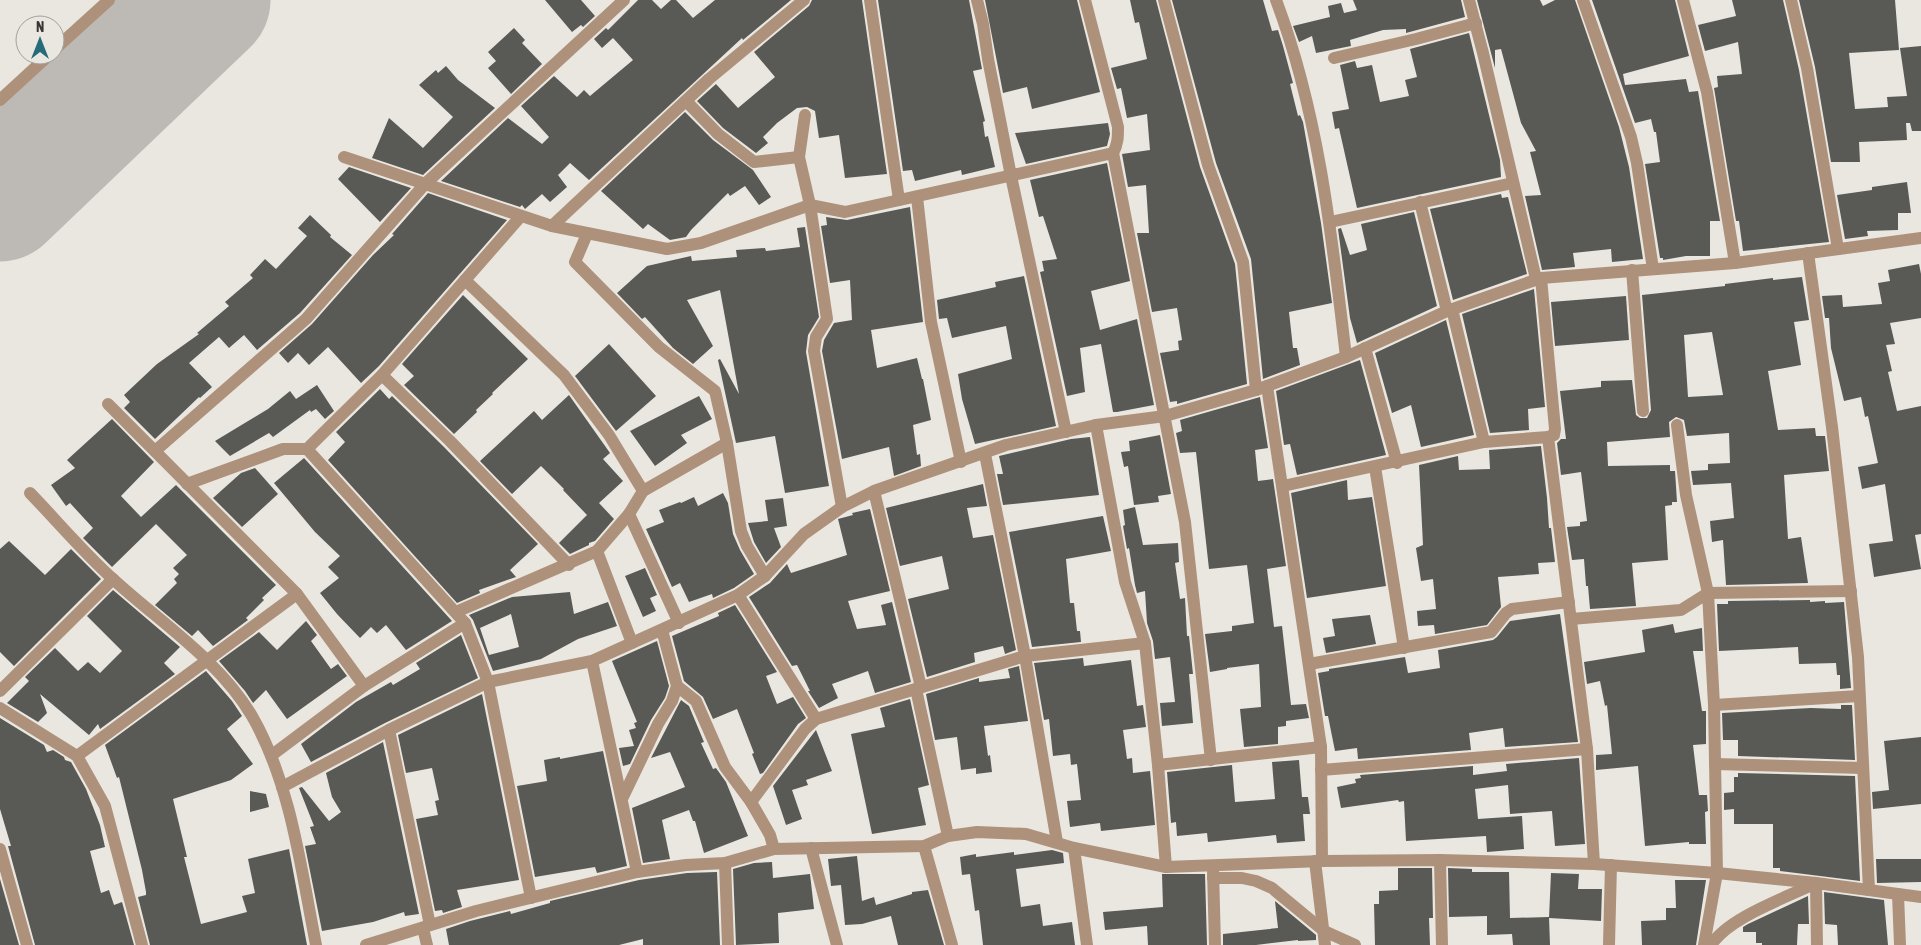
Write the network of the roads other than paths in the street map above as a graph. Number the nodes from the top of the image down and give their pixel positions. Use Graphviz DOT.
graph roads {
  1 [pos="109,0"];
  2 [pos="624,0"];
  3 [pos="804,0"];
  4 [pos="870,0"];
  5 [pos="977,0"];
  6 [pos="1085,0"];
  7 [pos="1164,0"];
  8 [pos="1276,0"];
  9 [pos="1468,0"];
  10 [pos="1583,0"];
  11 [pos="1683,0"];
  12 [pos="1791,0"];
  13 [pos="1476,23"];
  14 [pos="65,40"];
  15 [pos="1334,58"];
  16 [pos="38,65"];
  17 [pos="0,100"];
  18 [pos="686,101"];
  19 [pos="805,115"];
  20 [pos="1113,153"];
  21 [pos="344,157"];
  22 [pos="799,157"];
  23 [pos="1011,176"];
  24 [pos="1514,183"];
  25 [pos="426,184"];
  26 [pos="917,197"];
  27 [pos="899,200"];
  28 [pos="1420,202"];
  29 [pos="810,205"];
  30 [pos="521,216"];
  31 [pos="1330,222"];
  32 [pos="552,226"];
  33 [pos="587,234"];
  34 [pos="1921,238"];
  35 [pos="1838,249"];
  36 [pos="1808,253"];
  37 [pos="1735,263"];
  38 [pos="1653,269"];
  39 [pos="1632,270"];
  40 [pos="1538,278"];
  41 [pos="465,280"];
  42 [pos="1450,310"];
  43 [pos="1365,348"];
  44 [pos="1346,357"];
  45 [pos="382,375"];
  46 [pos="1262,388"];
  47 [pos="108,404"];
  48 [pos="1643,412"];
  49 [pos="1165,416"];
  50 [pos="1096,425"];
  51 [pos="1677,425"];
  52 [pos="1066,432"];
  53 [pos="1548,437"];
  54 [pos="1484,442"];
  55 [pos="727,443"];
  56 [pos="307,449"];
  57 [pos="155,451"];
  58 [pos="985,454"];
  59 [pos="961,462"];
  60 [pos="1397,462"];
  61 [pos="1375,467"];
  62 [pos="187,484"];
  63 [pos="1283,486"];
  64 [pos="643,491"];
  65 [pos="874,491"];
  66 [pos="30,493"];
  67 [pos="842,507"];
  68 [pos="629,514"];
  69 [pos="597,552"];
  70 [pos="569,565"];
  71 [pos="764,576"];
  72 [pos="113,579"];
  73 [pos="1851,591"];
  74 [pos="1708,593"];
  75 [pos="297,594"];
  76 [pos="738,596"];
  77 [pos="1569,602"];
  78 [pos="456,612"];
  79 [pos="1571,619"];
  80 [pos="465,623"];
  81 [pos="679,623"];
  82 [pos="662,630"];
  83 [pos="632,643"];
  84 [pos="1145,643"];
  85 [pos="1404,648"];
  86 [pos="1025,656"];
  87 [pos="207,660"];
  88 [pos="592,661"];
  89 [pos="1309,664"];
  90 [pos="488,682"];
  91 [pos="364,686"];
  92 [pos="677,686"];
  93 [pos="919,688"];
  94 [pos="0,691"];
  95 [pos="1860,696"];
  96 [pos="1714,705"];
  97 [pos="0,708"];
  98 [pos="816,719"];
  99 [pos="390,730"];
  100 [pos="1321,747"];
  101 [pos="1587,749"];
  102 [pos="77,756"];
  103 [pos="272,756"];
  104 [pos="1211,760"];
  105 [pos="1715,764"];
  106 [pos="1158,765"];
  107 [pos="1863,768"];
  108 [pos="1321,770"];
  109 [pos="282,787"];
  110 [pos="622,800"];
  111 [pos="751,802"];
  112 [pos="948,836"];
  113 [pos="1056,842"];
  114 [pos="924,846"];
  115 [pos="811,848"];
  116 [pos="1074,848"];
  117 [pos="0,849"];
  118 [pos="774,849"];
  119 [pos="1440,860"];
  120 [pos="1318,861"];
  121 [pos="725,863"];
  122 [pos="1594,864"];
  123 [pos="1213,865"];
  124 [pos="1611,865"];
  125 [pos="1166,867"];
  126 [pos="637,872"];
  127 [pos="1717,873"];
  128 [pos="1213,878"];
  129 [pos="1816,883"];
  130 [pos="1869,890"];
  131 [pos="1898,894"];
  132 [pos="1921,897"];
  133 [pos="531,898"];
  134 [pos="426,926"];
  135 [pos="1324,931"];
  136 [pos="27,945"];
  137 [pos="142,945"];
  138 [pos="316,945"];
  139 [pos="366,945"];
  140 [pos="427,945"];
  141 [pos="728,945"];
  142 [pos="837,945"];
  143 [pos="952,945"];
  144 [pos="1087,945"];
  145 [pos="1215,945"];
  146 [pos="1325,945"];
  147 [pos="1355,945"];
  148 [pos="1442,945"];
  149 [pos="1609,945"];
  150 [pos="1704,945"];
  151 [pos="1711,945"];
  152 [pos="1817,945"];
  153 [pos="1900,945"];
  1 -- 14 [label="street"];
  2 -- 25 [label="street"];
  3 -- 18 [label="street"];
  4 -- 27 [label="street"];
  5 -- 23 [label="street"];
  6 -- 20 [label="street"];
  7 -- 46 [label="street"];
  8 -- 31 [label="street"];
  9 -- 13 [label="street"];
  10 -- 38 [label="street"];
  11 -- 37 [label="street"];
  12 -- 35 [label="street"];
  13 -- 15 [label="street"];
  13 -- 24 [label="street"];
  16 -- 17 [label="street"];
  18 -- 22 [label="street"];
  18 -- 32 [label="street"];
  19 -- 22 [label="street"];
  20 -- 23 [label="street"];
  20 -- 49 [label="street"];
  21 -- 25 [label="street"];
  22 -- 29 [label="street"];
  23 -- 26 [label="street"];
  23 -- 52 [label="street"];
  24 -- 28 [label="street"];
  24 -- 40 [label="street"];
  25 -- 30 [label="street"];
  25 -- 57 [label="street"];
  26 -- 27 [label="street"];
  26 -- 59 [label="street"];
  27 -- 29 [label="street"];
  28 -- 31 [label="street"];
  28 -- 42 [label="street"];
  29 -- 33 [label="street"];
  29 -- 67 [label="street"];
  30 -- 32 [label="street"];
  30 -- 41 [label="street"];
  31 -- 44 [label="street"];
  32 -- 33 [label="street"];
  33 -- 55 [label="street"];
  34 -- 35 [label="street"];
  35 -- 36 [label="street"];
  36 -- 37 [label="street"];
  36 -- 73 [label="street"];
  37 -- 38 [label="street"];
  38 -- 39 [label="street"];
  39 -- 40 [label="street"];
  39 -- 48 [label="street"];
  40 -- 42 [label="street"];
  40 -- 53 [label="street"];
  41 -- 45 [label="street"];
  41 -- 64 [label="street"];
  42 -- 43 [label="street"];
  42 -- 54 [label="street"];
  43 -- 44 [label="street"];
  43 -- 60 [label="street"];
  44 -- 46 [label="street"];
  45 -- 56 [label="street"];
  45 -- 70 [label="street"];
  46 -- 49 [label="street"];
  46 -- 63 [label="street"];
  47 -- 57 [label="street"];
  49 -- 50 [label="street"];
  49 -- 104 [label="street"];
  50 -- 52 [label="street"];
  50 -- 84 [label="street"];
  51 -- 74 [label="street"];
  52 -- 58 [label="street"];
  53 -- 54 [label="street"];
  53 -- 77 [label="street"];
  54 -- 60 [label="street"];
  55 -- 64 [label="street"];
  55 -- 71 [label="street"];
  56 -- 62 [label="street"];
  56 -- 78 [label="street"];
  57 -- 62 [label="street"];
  58 -- 59 [label="street"];
  58 -- 86 [label="street"];
  59 -- 65 [label="street"];
  60 -- 61 [label="street"];
  61 -- 63 [label="street"];
  61 -- 85 [label="street"];
  62 -- 75 [label="street"];
  63 -- 89 [label="street"];
  64 -- 68 [label="street"];
  65 -- 67 [label="street"];
  65 -- 93 [label="street"];
  66 -- 72 [label="street"];
  67 -- 71 [label="street"];
  68 -- 69 [label="street"];
  68 -- 81 [label="street"];
  69 -- 70 [label="street"];
  69 -- 83 [label="street"];
  70 -- 78 [label="street"];
  71 -- 76 [label="street"];
  72 -- 87 [label="street"];
  72 -- 94 [label="street"];
  73 -- 74 [label="street"];
  73 -- 95 [label="street"];
  74 -- 79 [label="street"];
  74 -- 96 [label="street"];
  75 -- 87 [label="street"];
  75 -- 91 [label="street"];
  76 -- 81 [label="street"];
  76 -- 98 [label="street"];
  77 -- 79 [label="street"];
  77 -- 85 [label="street"];
  78 -- 80 [label="street"];
  79 -- 101 [label="street"];
  80 -- 90 [label="street"];
  80 -- 91 [label="street"];
  81 -- 82 [label="street"];
  82 -- 83 [label="street"];
  82 -- 92 [label="street"];
  83 -- 88 [label="street"];
  84 -- 86 [label="street"];
  84 -- 106 [label="street"];
  85 -- 89 [label="street"];
  86 -- 93 [label="street"];
  86 -- 113 [label="street"];
  87 -- 102 [label="street"];
  87 -- 103 [label="street"];
  88 -- 90 [label="street"];
  88 -- 110 [label="street"];
  89 -- 100 [label="street"];
  90 -- 99 [label="street"];
  90 -- 133 [label="street"];
  91 -- 103 [label="street"];
  92 -- 110 [label="street"];
  92 -- 111 [label="street"];
  93 -- 98 [label="street"];
  93 -- 112 [label="street"];
  95 -- 96 [label="street"];
  95 -- 107 [label="street"];
  96 -- 105 [label="street"];
  97 -- 102 [label="street"];
  98 -- 111 [label="street"];
  99 -- 109 [label="street"];
  99 -- 134 [label="street"];
  100 -- 104 [label="street"];
  100 -- 108 [label="street"];
  101 -- 108 [label="street"];
  101 -- 122 [label="street"];
  102 -- 137 [label="street"];
  103 -- 109 [label="street"];
  104 -- 106 [label="street"];
  105 -- 107 [label="street"];
  105 -- 127 [label="street"];
  106 -- 125 [label="street"];
  107 -- 130 [label="street"];
  108 -- 120 [label="street"];
  109 -- 138 [label="street"];
  110 -- 126 [label="street"];
  111 -- 118 [label="street"];
  112 -- 113 [label="street"];
  112 -- 114 [label="street"];
  113 -- 116 [label="street"];
  114 -- 115 [label="street"];
  114 -- 143 [label="street"];
  115 -- 118 [label="street"];
  115 -- 142 [label="street"];
  116 -- 125 [label="street"];
  116 -- 144 [label="street"];
  117 -- 136 [label="street"];
  118 -- 121 [label="street"];
  119 -- 120 [label="street"];
  119 -- 122 [label="street"];
  119 -- 148 [label="street"];
  120 -- 123 [label="street"];
  120 -- 135 [label="street"];
  121 -- 126 [label="street"];
  121 -- 141 [label="street"];
  122 -- 124 [label="street"];
  123 -- 125 [label="street"];
  123 -- 128 [label="street"];
  124 -- 127 [label="street"];
  124 -- 149 [label="street"];
  126 -- 133 [label="street"];
  127 -- 129 [label="street"];
  127 -- 150 [label="street"];
  128 -- 135 [label="street"];
  128 -- 145 [label="street"];
  129 -- 130 [label="street"];
  129 -- 151 [label="street"];
  129 -- 152 [label="street"];
  130 -- 131 [label="street"];
  131 -- 132 [label="street"];
  131 -- 153 [label="street"];
  133 -- 134 [label="street"];
  134 -- 139 [label="street"];
  134 -- 140 [label="street"];
  135 -- 146 [label="street"];
  135 -- 147 [label="street"];
}
